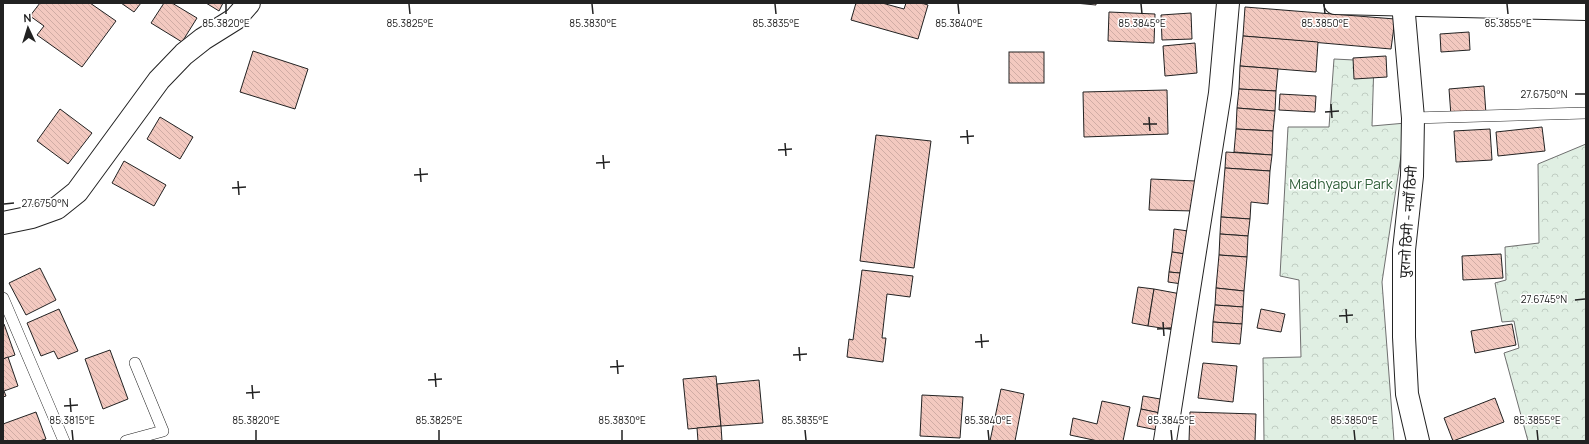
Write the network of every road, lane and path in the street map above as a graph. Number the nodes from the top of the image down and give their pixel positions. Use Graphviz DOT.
graph roads {
  1 [pos="249,3"];
  2 [pos="1228,3"];
  3 [pos="1335,3"];
  4 [pos="1403,4"];
  5 [pos="1586,9"];
  6 [pos="1586,113"];
  7 [pos="1413,118"];
  8 [pos="3,223"];
  9 [pos="3,298"];
  10 [pos="135,363"];
  11 [pos="64,441"];
  12 [pos="126,441"];
  13 [pos="1166,441"];
  14 [pos="1418,441"];
  1 -- 8 [label="street"];
  2 -- 13 [label="street"];
  3 -- 4 [label="street"];
  4 -- 5 [label="street"];
  4 -- 7 [label="street, पुरानो ठिमी - नयाँ ठिमी"];
  6 -- 7 [label="lane"];
  7 -- 14 [label="street, पुरानो ठिमी - नयाँ ठिमी"];
  9 -- 11 [label="lane"];
  10 -- 12 [label="lane"];
}
